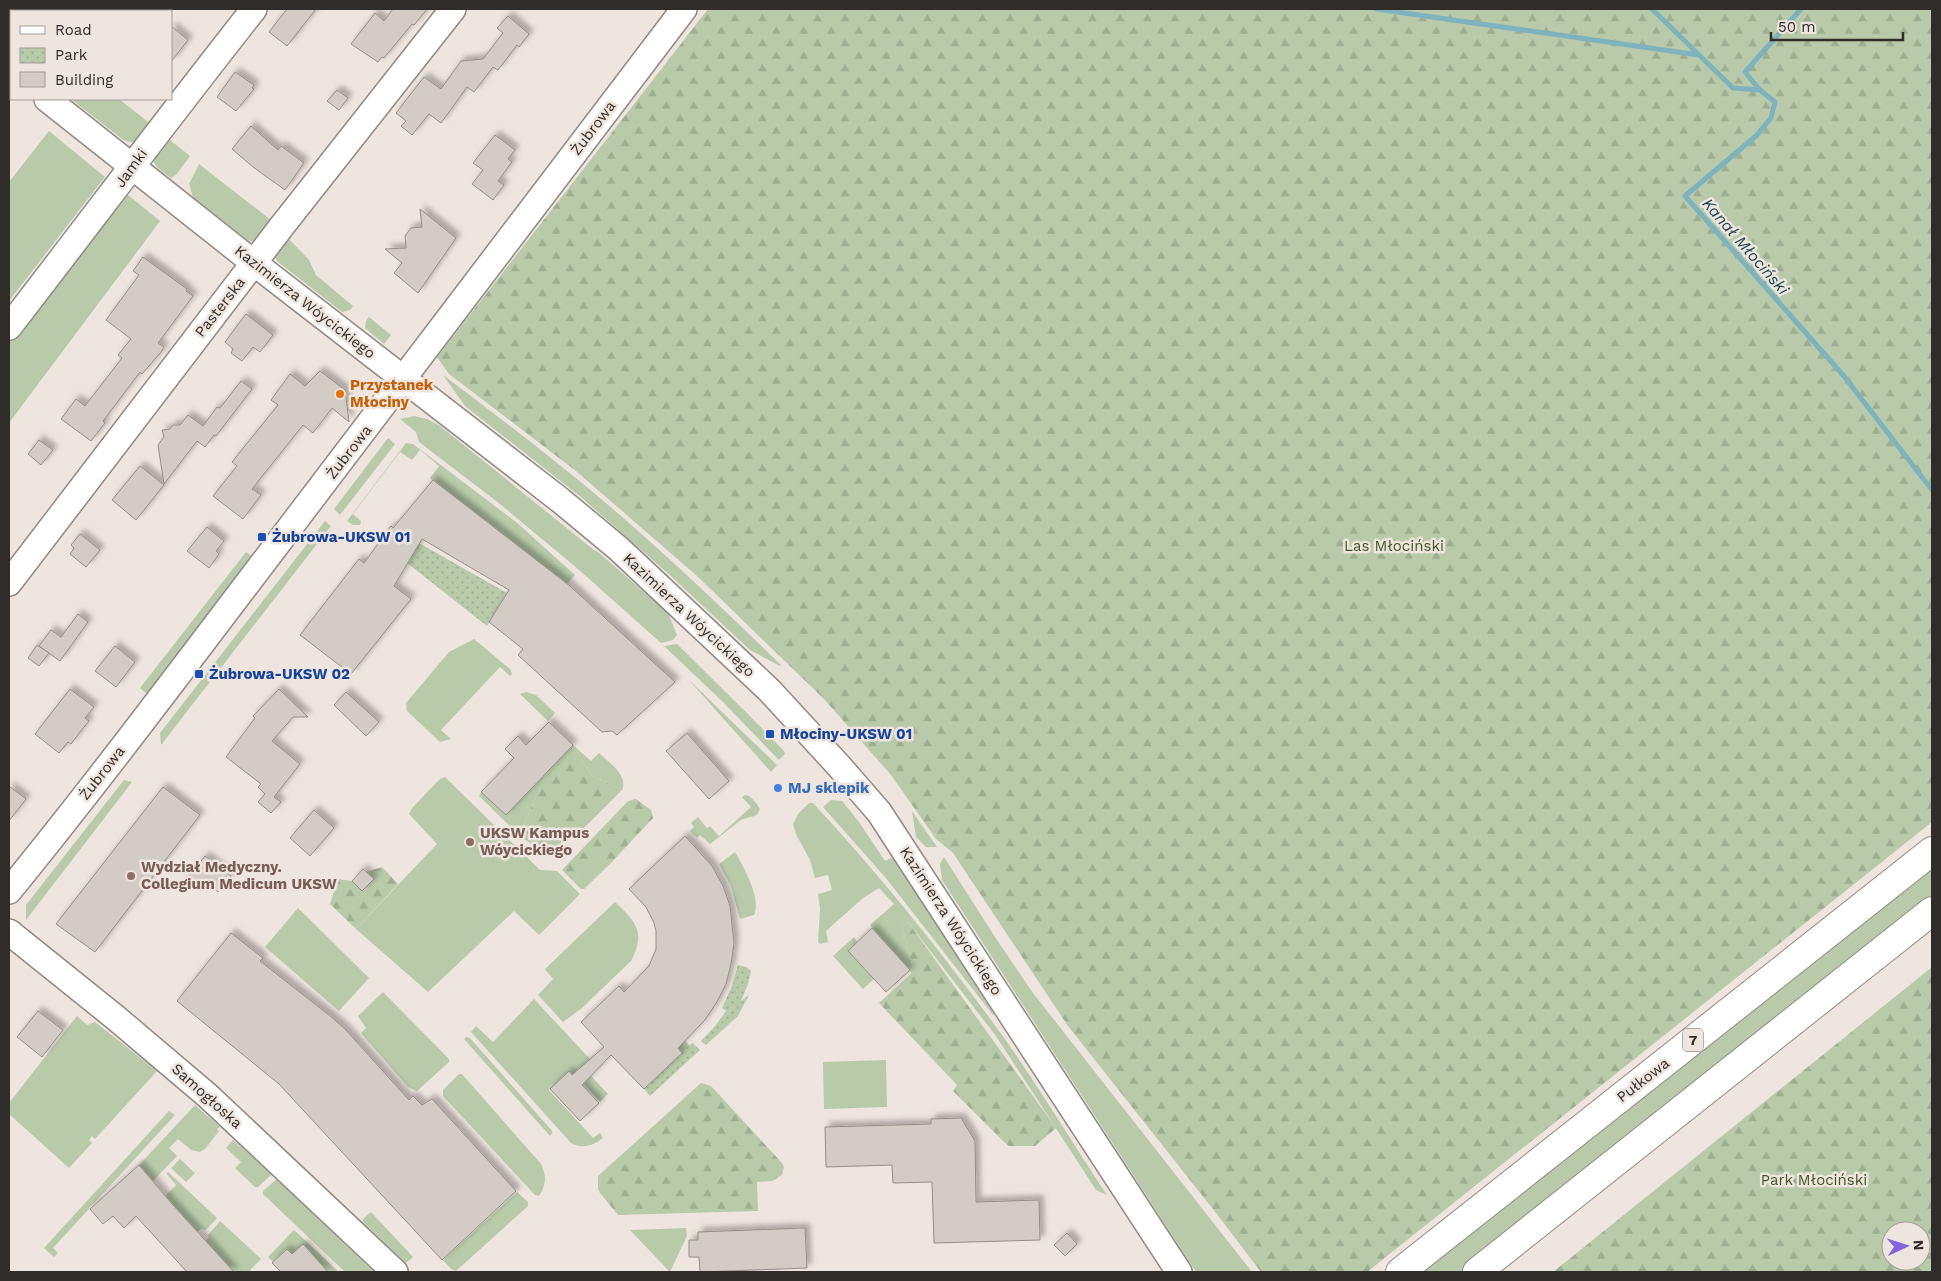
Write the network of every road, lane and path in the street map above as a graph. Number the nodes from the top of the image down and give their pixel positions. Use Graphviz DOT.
graph roads {
  1 [pos="254,9"];
  2 [pos="453,9"];
  3 [pos="684,9"];
  4 [pos="48,100"];
  5 [pos="133,166"];
  6 [pos="254,263"];
  7 [pos="9,326"];
  8 [pos="404,380"];
  9 [pos="9,583"];
  10 [pos="1932,851"];
  11 [pos="9,891"];
  12 [pos="1932,911"];
  13 [pos="9,932"];
  14 [pos="395,1272"];
  15 [pos="1179,1272"];
  16 [pos="1400,1272"];
  17 [pos="1477,1272"];
  1 -- 5 [label="street, Jamki"];
  2 -- 6 [label="street, Pasterska"];
  3 -- 8 [label="street, Żubrowa"];
  4 -- 5 [label="street, Kazimierza Wóycickiego"];
  5 -- 6 [label="street, Kazimierza Wóycickiego"];
  5 -- 7 [label="street, Jamki"];
  6 -- 8 [label="street, Kazimierza Wóycickiego"];
  6 -- 9 [label="street, Pasterska"];
  8 -- 11 [label="street, Żubrowa"];
  8 -- 15 [label="street, Kazimierza Wóycickiego"];
  10 -- 16 [label="highway, Pułkowa / 7"];
  12 -- 17 [label="highway"];
  13 -- 14 [label="street, Samogłoska"];
}
